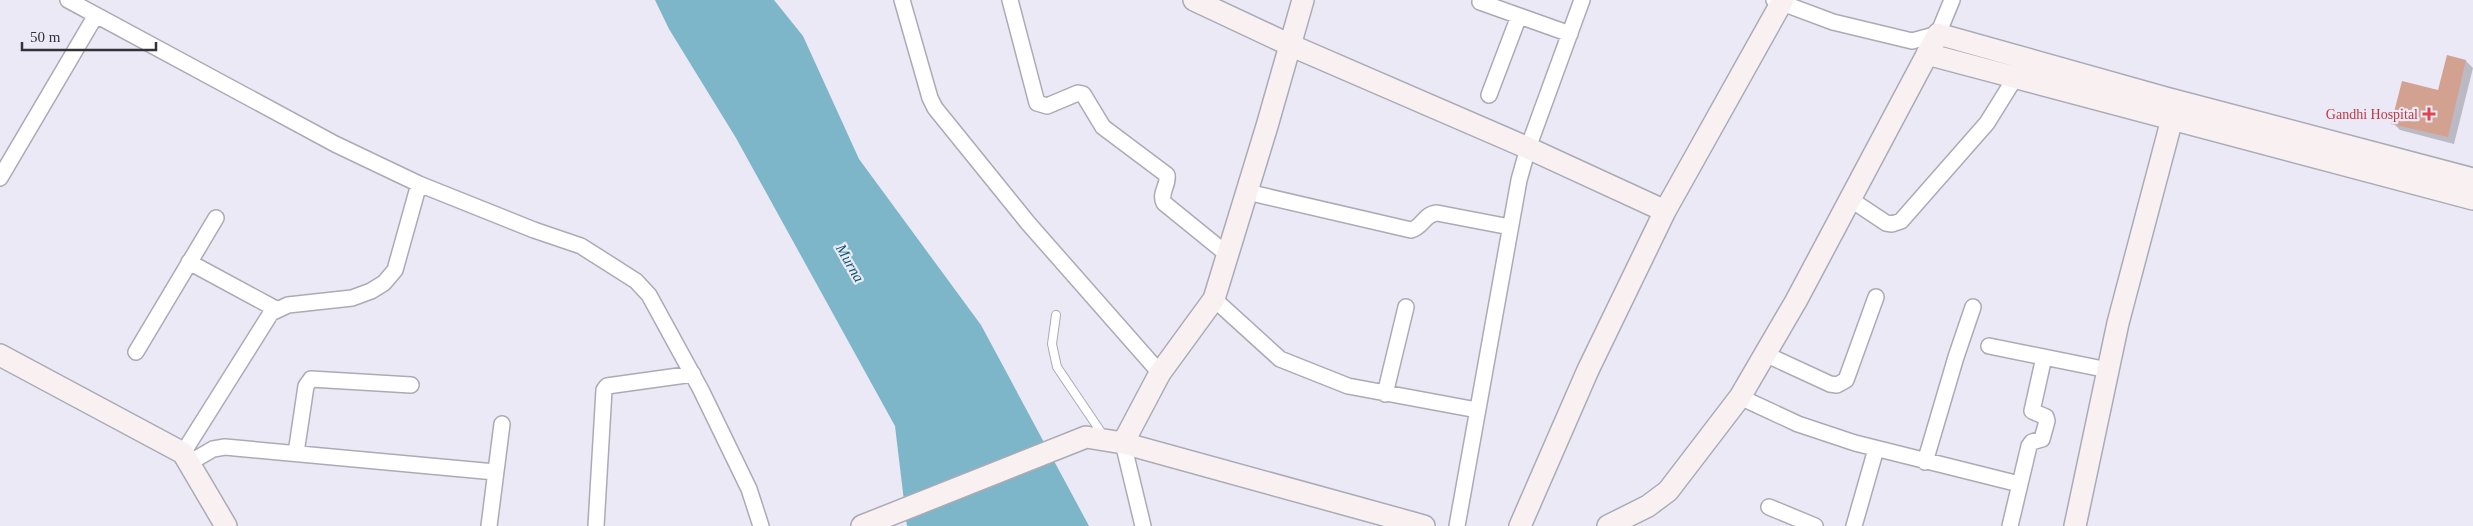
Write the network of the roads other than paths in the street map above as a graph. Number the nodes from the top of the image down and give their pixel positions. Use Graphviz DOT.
graph roads {
  1 [pos="68,0"];
  2 [pos="902,0"];
  3 [pos="1010,0"];
  4 [pos="1194,0"];
  5 [pos="1303,0"];
  6 [pos="1582,0"];
  7 [pos="1952,0"];
  8 [pos="1779,1"];
  9 [pos="1480,2"];
  10 [pos="96,16"];
  11 [pos="1519,16"];
  12 [pos="1570,34"];
  13 [pos="1938,34"];
  14 [pos="1290,45"];
  15 [pos="1919,48"];
  16 [pos="2015,78"];
  17 [pos="1489,94"];
  18 [pos="2172,120"];
  19 [pos="1528,148"];
  20 [pos="6,154"];
  21 [pos="2393,168"];
  22 [pos="0,178"];
  23 [pos="2473,179"];
  24 [pos="419,184"];
  25 [pos="1247,192"];
  26 [pos="1850,199"];
  27 [pos="2473,199"];
  28 [pos="1666,211"];
  29 [pos="216,218"];
  30 [pos="1510,227"];
  31 [pos="1228,255"];
  32 [pos="189,262"];
  33 [pos="1876,297"];
  34 [pos="1214,299"];
  35 [pos="1406,307"];
  36 [pos="1974,307"];
  37 [pos="276,309"];
  38 [pos="1056,315"];
  39 [pos="1989,346"];
  40 [pos="136,352"];
  41 [pos="1765,354"];
  42 [pos="0,355"];
  43 [pos="2044,357"];
  44 [pos="2108,370"];
  45 [pos="1160,373"];
  46 [pos="693,374"];
  47 [pos="411,385"];
  48 [pos="1385,394"];
  49 [pos="1740,396"];
  50 [pos="1477,410"];
  51 [pos="502,424"];
  52 [pos="1105,440"];
  53 [pos="1876,449"];
  54 [pos="296,453"];
  55 [pos="186,458"];
  56 [pos="1925,462"];
  57 [pos="495,472"];
  58 [pos="2019,484"];
  59 [pos="1769,507"];
  60 [pos="1371,519"];
  61 [pos="220,521"];
  62 [pos="488,526"];
  63 [pos="596,526"];
  64 [pos="762,526"];
  65 [pos="862,526"];
  66 [pos="1143,526"];
  67 [pos="1424,526"];
  68 [pos="1458,526"];
  69 [pos="1520,526"];
  70 [pos="1608,526"];
  71 [pos="1815,526"];
  72 [pos="1854,526"];
  73 [pos="2010,526"];
  74 [pos="2075,526"];
  1 -- 10 [label="street"];
  2 -- 45 [label="street"];
  3 -- 31 [label="street"];
  4 -- 14 [label="main road"];
  5 -- 14 [label="main road"];
  6 -- 12 [label="street"];
  7 -- 13 [label="street"];
  8 -- 15 [label="street"];
  8 -- 28 [label="main road"];
  9 -- 11 [label="street"];
  10 -- 20 [label="street"];
  10 -- 24 [label="street"];
  11 -- 12 [label="street"];
  11 -- 17 [label="street"];
  12 -- 19 [label="street"];
  13 -- 15 [label="main road"];
  13 -- 21 [label="main road"];
  14 -- 19 [label="main road"];
  14 -- 25 [label="main road"];
  15 -- 16 [label="main road"];
  15 -- 26 [label="main road"];
  16 -- 18 [label="main road"];
  16 -- 26 [label="street"];
  18 -- 21 [label="main road"];
  18 -- 44 [label="main road"];
  19 -- 28 [label="main road"];
  19 -- 30 [label="street"];
  20 -- 22 [label="street"];
  21 -- 23 [label="main road"];
  21 -- 27 [label="main road"];
  24 -- 37 [label="street"];
  24 -- 46 [label="street"];
  25 -- 30 [label="street"];
  25 -- 31 [label="main road"];
  26 -- 41 [label="main road"];
  28 -- 69 [label="main road"];
  29 -- 32 [label="street"];
  30 -- 50 [label="street"];
  31 -- 34 [label="main road"];
  32 -- 37 [label="street"];
  32 -- 40 [label="street"];
  33 -- 41 [label="street"];
  34 -- 45 [label="main road"];
  34 -- 48 [label="street"];
  35 -- 48 [label="street"];
  36 -- 56 [label="street"];
  37 -- 55 [label="street"];
  38 -- 52 [label="lane"];
  39 -- 43 [label="street"];
  41 -- 49 [label="main road"];
  42 -- 55 [label="main road"];
  43 -- 44 [label="street"];
  43 -- 58 [label="street"];
  44 -- 74 [label="main road"];
  45 -- 52 [label="main road"];
  46 -- 63 [label="street"];
  46 -- 64 [label="street"];
  47 -- 54 [label="street"];
  48 -- 50 [label="street"];
  49 -- 53 [label="street"];
  49 -- 70 [label="main road"];
  50 -- 68 [label="street"];
  51 -- 57 [label="street"];
  52 -- 60 [label="main road"];
  52 -- 65 [label="main road"];
  52 -- 66 [label="street"];
  53 -- 56 [label="street"];
  53 -- 72 [label="street"];
  54 -- 55 [label="street"];
  54 -- 57 [label="street"];
  55 -- 61 [label="main road"];
  56 -- 58 [label="street"];
  57 -- 62 [label="street"];
  58 -- 73 [label="street"];
  59 -- 71 [label="street"];
  60 -- 67 [label="main road"];
}
